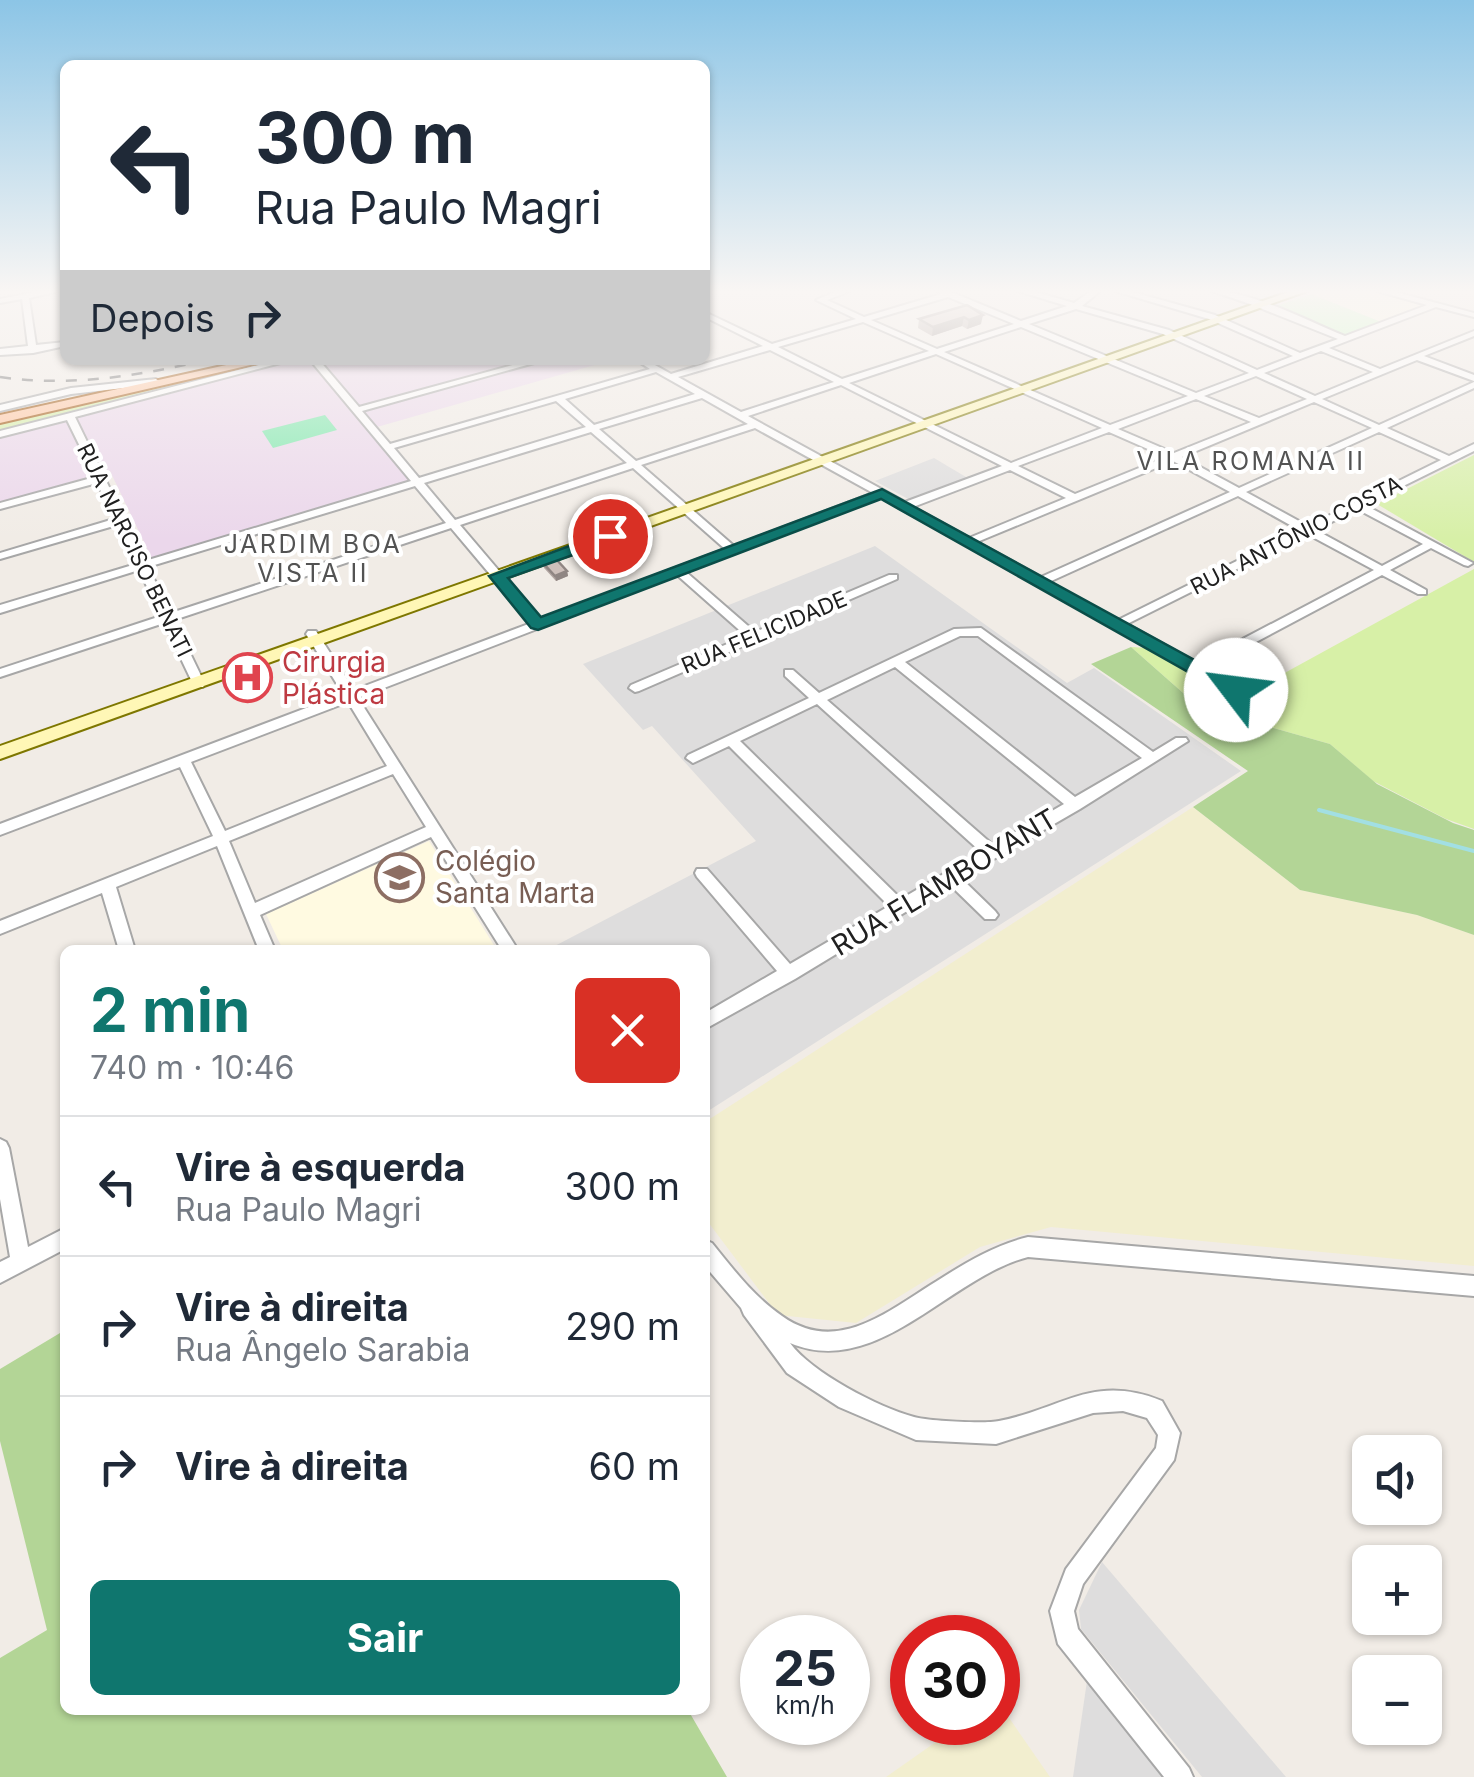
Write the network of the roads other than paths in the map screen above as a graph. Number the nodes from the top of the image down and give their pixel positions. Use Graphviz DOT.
graph roads {
  1 [pos="191,374"];
  2 [pos="195,374"];
  3 [pos="234,374"];
  4 [pos="326,374"];
  5 [pos="489,374"];
  6 [pos="641,374"];
  7 [pos="663,374"];
  8 [pos="679,374"];
  9 [pos="826,374"];
  10 [pos="868,374"];
  11 [pos="986,374"];
  12 [pos="1057,374"];
  13 [pos="1142,374"];
  14 [pos="1253,374"];
  15 [pos="1262,374"];
  16 [pos="1375,374"];
  17 [pos="184,376"];
  18 [pos="669,377"];
  19 [pos="156,382"];
  20 [pos="842,382"];
  21 [pos="1474,382"];
  22 [pos="1018,388"];
  23 [pos="702,395"];
  24 [pos="1197,396"];
  25 [pos="558,398"];
  26 [pos="1316,399"];
  27 [pos="0,408"];
  28 [pos="357,410"];
  29 [pos="740,415"];
  30 [pos="70,416"];
  31 [pos="0,420"];
  32 [pos="923,422"];
  33 [pos="1260,422"];
  34 [pos="757,424"];
  35 [pos="592,428"];
  36 [pos="1110,428"];
  37 [pos="1380,428"];
  38 [pos="0,434"];
  39 [pos="1474,446"];
  40 [pos="389,447"];
  41 [pos="1172,456"];
  42 [pos="818,458"];
  43 [pos="1448,459"];
  44 [pos="632,464"];
  45 [pos="1012,466"];
  46 [pos="100,478"];
  47 [pos="418,480"];
  48 [pos="1239,491"];
  49 [pos="882,493"];
  50 [pos="1074,498"];
  51 [pos="1356,505"];
  52 [pos="0,506"];
  53 [pos="906,506"];
  54 [pos="682,507"];
  55 [pos="120,521"];
  56 [pos="453,521"];
  57 [pos="1305,530"];
  58 [pos="968,542"];
  59 [pos="1431,544"];
  60 [pos="732,550"];
  61 [pos="0,556"];
  62 [pos="1468,563"];
  63 [pos="142,566"];
  64 [pos="679,570"];
  65 [pos="1380,570"];
  66 [pos="495,574"];
  67 [pos="892,577"];
  68 [pos="1040,582"];
  69 [pos="1422,592"];
  70 [pos="0,609"];
  71 [pos="168,616"];
  72 [pos="538,624"];
  73 [pos="1118,624"];
  74 [pos="754,636"];
  75 [pos="314,638"];
  76 [pos="896,661"];
  77 [pos="1198,668"];
  78 [pos="0,673"];
  79 [pos="789,673"];
  80 [pos="196,680"];
  81 [pos="635,688"];
  82 [pos="1236,690"];
  83 [pos="351,695"];
  84 [pos="817,698"];
  85 [pos="731,740"];
  86 [pos="1181,741"];
  87 [pos="0,742"];
  88 [pos="0,753"];
  89 [pos="693,758"];
  90 [pos="1152,758"];
  91 [pos="183,760"];
  92 [pos="396,768"];
  93 [pos="1075,804"];
  94 [pos="435,829"];
  95 [pos="0,830"];
  96 [pos="221,838"];
  97 [pos="992,854"];
  98 [pos="702,873"];
  99 [pos="952,878"];
  100 [pos="107,884"];
  101 [pos="900,908"];
  102 [pos="252,912"];
  103 [pos="990,915"];
  104 [pos="0,928"];
  105 [pos="125,945"];
  106 [pos="265,945"];
  107 [pos="507,945"];
  108 [pos="790,974"];
  109 [pos="710,1019"];
  110 [pos="0,1148"];
  111 [pos="60,1241"];
  112 [pos="710,1256"];
  113 [pos="21,1262"];
  114 [pos="0,1273"];
  115 [pos="1474,1286"];
  116 [pos="751,1308"];
  117 [pos="1180,1777"];
  1 -- 17 [label="main road"];
  2 -- 17 [label="main road"];
  3 -- 30 [label="street"];
  4 -- 28 [label="street"];
  5 -- 28 [label="street"];
  6 -- 25 [label="street"];
  7 -- 18 [label="street"];
  8 -- 18 [label="street"];
  9 -- 20 [label="street"];
  10 -- 20 [label="street"];
  11 -- 22 [label="street"];
  12 -- 22 [label="street"];
  13 -- 24 [label="street"];
  14 -- 24 [label="street"];
  15 -- 26 [label="street"];
  16 -- 26 [label="street"];
  17 -- 19 [label="main road"];
  18 -- 23 [label="street"];
  19 -- 27 [label="street"];
  19 -- 31 [label="main road"];
  20 -- 29 [label="street"];
  20 -- 32 [label="street"];
  21 -- 37 [label="street"];
  22 -- 32 [label="street"];
  22 -- 36 [label="street"];
  23 -- 29 [label="street"];
  23 -- 35 [label="street"];
  24 -- 33 [label="street"];
  24 -- 36 [label="street"];
  25 -- 35 [label="street"];
  25 -- 40 [label="street"];
  26 -- 33 [label="street"];
  26 -- 37 [label="street"];
  28 -- 40 [label="street"];
  29 -- 34 [label="street"];
  30 -- 38 [label="street"];
  30 -- 46 [label="street, RUA NARCISO BENATI"];
  32 -- 42 [label="street"];
  32 -- 45 [label="street"];
  33 -- 41 [label="street"];
  34 -- 42 [label="street"];
  34 -- 44 [label="street"];
  35 -- 44 [label="street"];
  35 -- 47 [label="street"];
  36 -- 41 [label="street"];
  36 -- 45 [label="street"];
  37 -- 43 [label="street"];
  37 -- 48 [label="street"];
  39 -- 43 [label="street, RUA ANTÔNIO COSTA"];
  40 -- 47 [label="street"];
  41 -- 48 [label="street"];
  41 -- 50 [label="street"];
  42 -- 49 [label="street"];
  42 -- 54 [label="street"];
  43 -- 51 [label="street, RUA ANTÔNIO COSTA"];
  44 -- 54 [label="street"];
  44 -- 56 [label="street"];
  45 -- 50 [label="street"];
  45 -- 53 [label="street"];
  46 -- 52 [label="street"];
  46 -- 55 [label="street, RUA NARCISO BENATI"];
  47 -- 56 [label="street"];
  47 -- 63 [label="street"];
  48 -- 57 [label="street"];
  48 -- 68 [label="street"];
  49 -- 53 [label="street"];
  49 -- 60 [label="street"];
  50 -- 58 [label="street"];
  51 -- 57 [label="street, RUA ANTÔNIO COSTA"];
  51 -- 59 [label="street"];
  53 -- 58 [label="street"];
  54 -- 60 [label="street"];
  54 -- 66 [label="street"];
  55 -- 61 [label="street"];
  55 -- 63 [label="street, RUA NARCISO BENATI"];
  56 -- 66 [label="street"];
  56 -- 71 [label="street"];
  57 -- 65 [label="street"];
  57 -- 73 [label="street, RUA ANTÔNIO COSTA"];
  58 -- 68 [label="street"];
  59 -- 62 [label="street"];
  59 -- 65 [label="street"];
  60 -- 64 [label="street"];
  63 -- 70 [label="street"];
  63 -- 71 [label="street, RUA NARCISO BENATI"];
  64 -- 72 [label="street"];
  64 -- 74 [label="street"];
  65 -- 69 [label="street"];
  65 -- 77 [label="street"];
  66 -- 72 [label="street"];
  66 -- 75 [label="street"];
  67 -- 74 [label="street, RUA FELICIDADE"];
  68 -- 73 [label="street"];
  71 -- 78 [label="street"];
  71 -- 80 [label="street, RUA NARCISO BENATI"];
  72 -- 83 [label="street"];
  73 -- 77 [label="street"];
  74 -- 81 [label="street, RUA FELICIDADE"];
  75 -- 80 [label="street"];
  75 -- 83 [label="street"];
  76 -- 84 [label="street"];
  76 -- 90 [label="street"];
  76 -- 93 [label="street"];
  77 -- 82 [label="street"];
  79 -- 84 [label="street"];
  80 -- 87 [label="street"];
  80 -- 88 [label="street"];
  83 -- 91 [label="street"];
  83 -- 92 [label="street"];
  84 -- 85 [label="street"];
  84 -- 97 [label="street"];
  85 -- 89 [label="street"];
  85 -- 101 [label="street"];
  86 -- 90 [label="street, RUA FLAMBOYANT"];
  90 -- 93 [label="street, RUA FLAMBOYANT"];
  91 -- 95 [label="street"];
  91 -- 96 [label="street"];
  92 -- 94 [label="street"];
  92 -- 96 [label="street"];
  93 -- 97 [label="street, RUA FLAMBOYANT"];
  94 -- 102 [label="street"];
  94 -- 107 [label="street"];
  96 -- 100 [label="street"];
  96 -- 102 [label="street"];
  97 -- 99 [label="street, RUA FLAMBOYANT"];
  98 -- 108 [label="street"];
  99 -- 101 [label="street, RUA FLAMBOYANT"];
  99 -- 103 [label="street"];
  100 -- 104 [label="street"];
  100 -- 105 [label="street"];
  101 -- 108 [label="street, RUA FLAMBOYANT"];
  102 -- 106 [label="street"];
  108 -- 109 [label="street, RUA FLAMBOYANT"];
  110 -- 113 [label="street"];
  111 -- 113 [label="street"];
  112 -- 116 [label="street"];
  113 -- 114 [label="street"];
  115 -- 116 [label="street"];
  116 -- 117 [label="street"];
}
